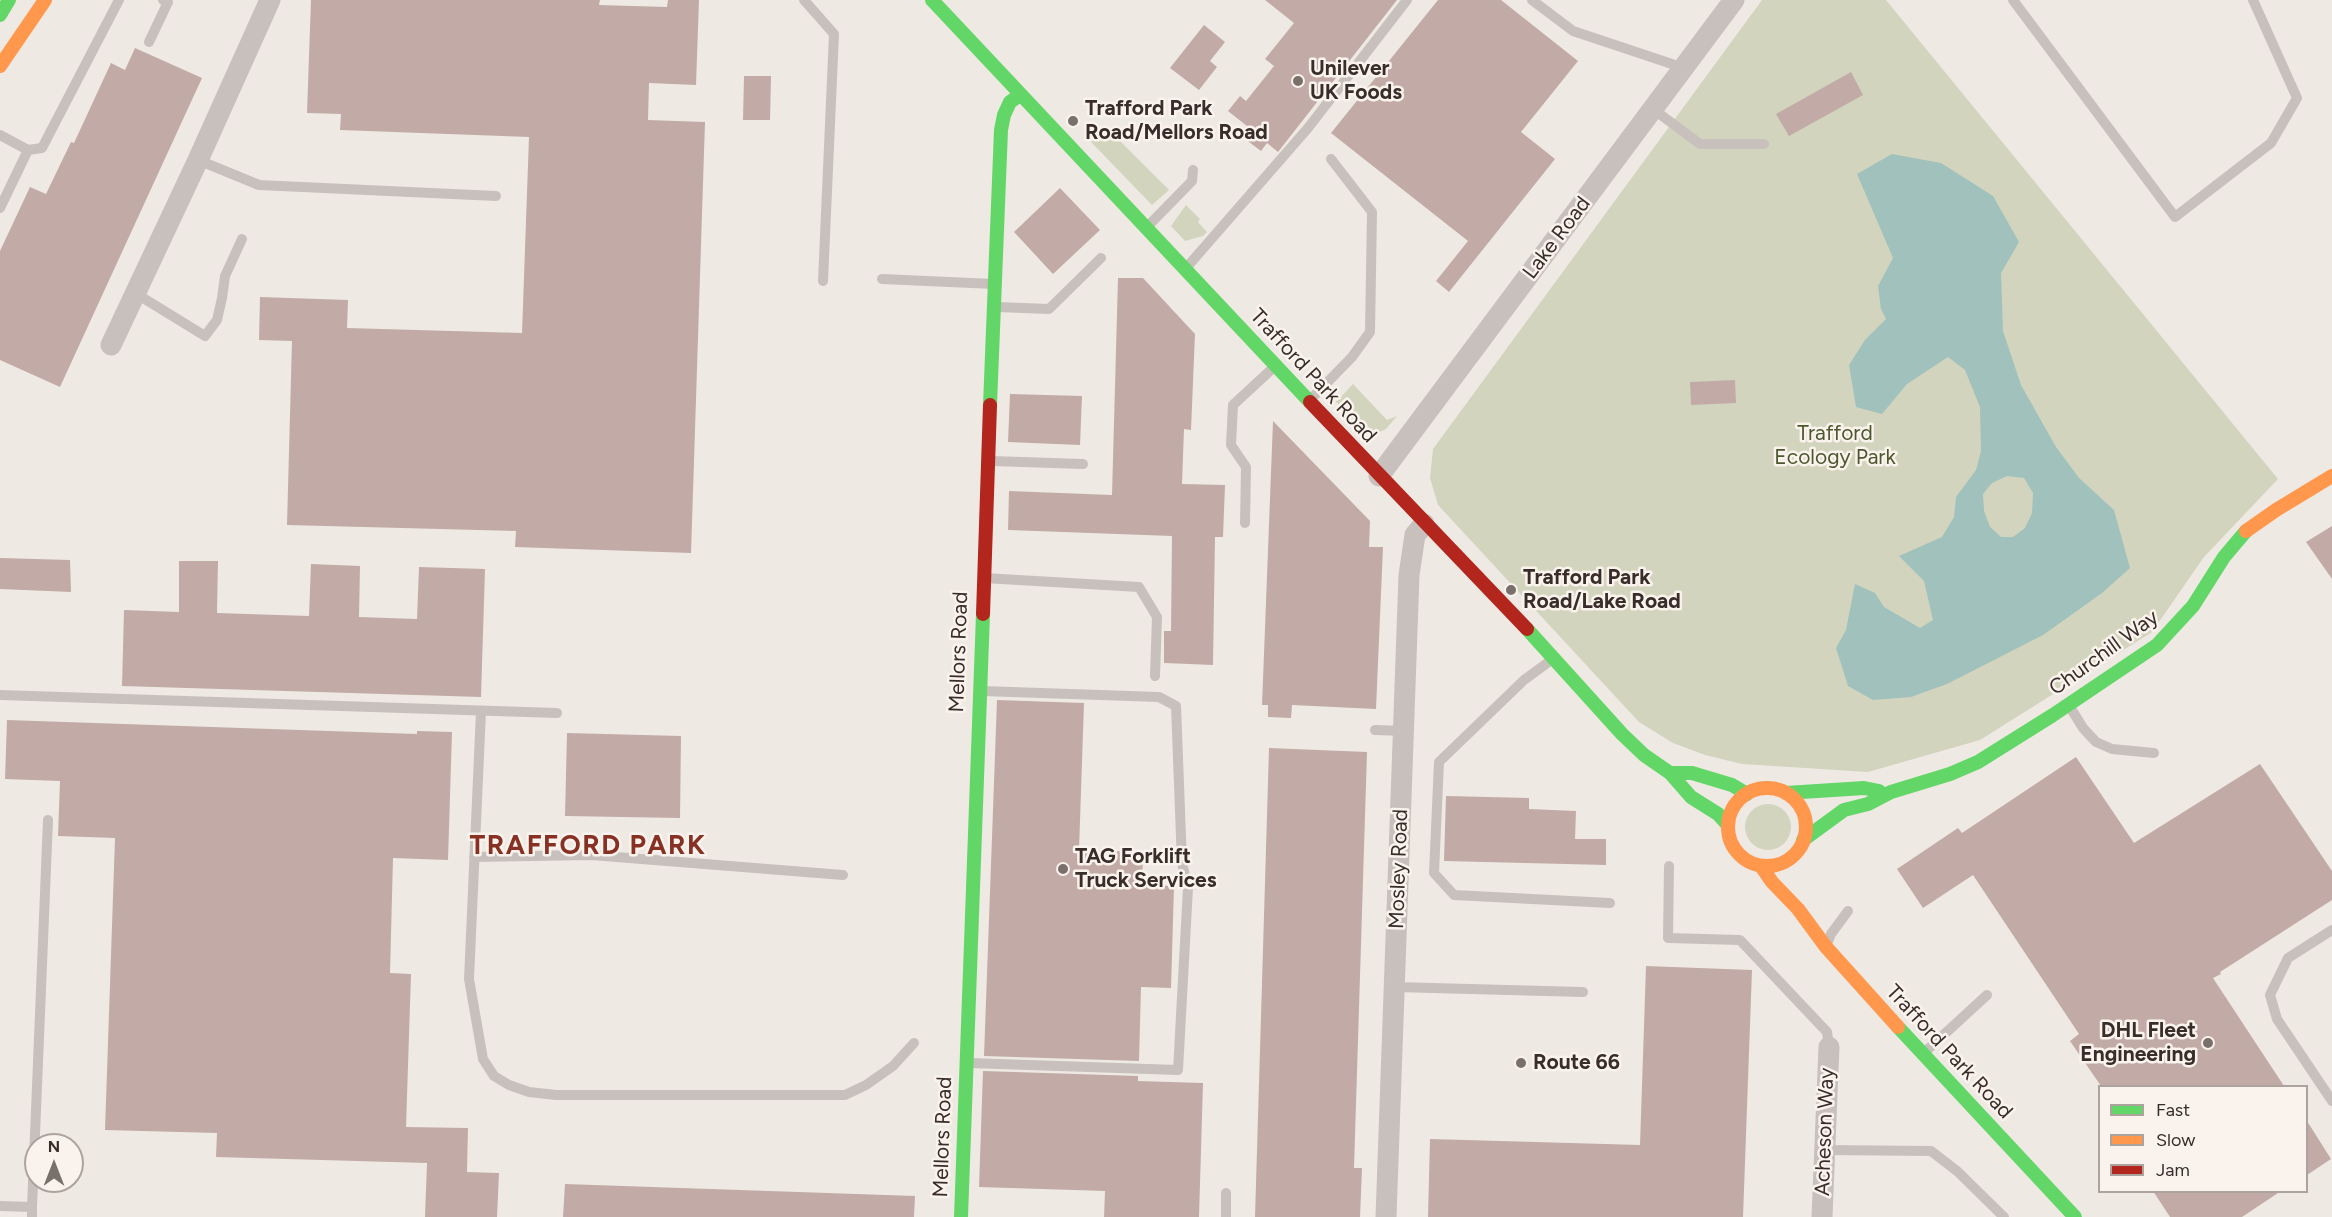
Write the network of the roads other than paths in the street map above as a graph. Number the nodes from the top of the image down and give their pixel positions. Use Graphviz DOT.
graph roads {
  1 [pos="9,0"];
  2 [pos="45,0"];
  3 [pos="119,0"];
  4 [pos="163,0"];
  5 [pos="270,0"];
  6 [pos="804,0"];
  7 [pos="932,0"];
  8 [pos="1407,0"];
  9 [pos="1532,0"];
  10 [pos="1734,0"];
  11 [pos="2013,0"];
  12 [pos="2253,0"];
  13 [pos="0,15"];
  14 [pos="149,42"];
  15 [pos="0,66"];
  16 [pos="1684,68"];
  17 [pos="1020,94"];
  18 [pos="1653,110"];
  19 [pos="0,135"];
  20 [pos="1764,144"];
  21 [pos="28,150"];
  22 [pos="1331,159"];
  23 [pos="198,160"];
  24 [pos="1193,170"];
  25 [pos="496,196"];
  26 [pos="0,207"];
  27 [pos="1146,228"];
  28 [pos="242,239"];
  29 [pos="1101,258"];
  30 [pos="1185,269"];
  31 [pos="882,279"];
  32 [pos="823,281"];
  33 [pos="994,284"];
  34 [pos="135,293"];
  35 [pos="993,307"];
  36 [pos="111,345"];
  37 [pos="1275,365"];
  38 [pos="1308,401"];
  39 [pos="988,460"];
  40 [pos="1083,464"];
  41 [pos="1379,476"];
  42 [pos="2332,476"];
  43 [pos="1245,523"];
  44 [pos="1424,524"];
  45 [pos="983,578"];
  46 [pos="1554,657"];
  47 [pos="1155,676"];
  48 [pos="979,691"];
  49 [pos="0,695"];
  50 [pos="2068,705"];
  51 [pos="481,711"];
  52 [pos="557,713"];
  53 [pos="1376,730"];
  54 [pos="1404,731"];
  55 [pos="2154,753"];
  56 [pos="1670,773"];
  57 [pos="1891,792"];
  58 [pos="1786,793"];
  59 [pos="1747,794"];
  60 [pos="48,820"];
  61 [pos="1728,825"];
  62 [pos="1803,840"];
  63 [pos="1795,855"];
  64 [pos="474,857"];
  65 [pos="1669,866"];
  66 [pos="1761,866"];
  67 [pos="1798,870"];
  68 [pos="843,875"];
  69 [pos="1801,892"];
  70 [pos="1610,903"];
  71 [pos="1798,909"];
  72 [pos="1848,911"];
  73 [pos="2332,930"];
  74 [pos="1826,946"];
  75 [pos="1395,987"];
  76 [pos="1584,992"];
  77 [pos="1987,994"];
  78 [pos="914,1043"];
  79 [pos="1829,1047"];
  80 [pos="1922,1054"];
  81 [pos="966,1063"];
  82 [pos="2332,1101"];
  83 [pos="1824,1150"];
  84 [pos="1226,1193"];
  85 [pos="0,1206"];
  86 [pos="32,1212"];
  87 [pos="961,1217"];
  88 [pos="1226,1217"];
  89 [pos="1386,1217"];
  90 [pos="1822,1217"];
  91 [pos="2004,1217"];
  92 [pos="2075,1217"];
  1 -- 13 [label="street"];
  2 -- 15 [label="street"];
  3 -- 21 [label="lane"];
  4 -- 14 [label="lane"];
  5 -- 23 [label="street"];
  6 -- 32 [label="lane"];
  7 -- 17 [label="street, Trafford Park Road"];
  8 -- 30 [label="lane"];
  9 -- 16 [label="lane"];
  10 -- 16 [label="street, Lake Road"];
  11 -- 12 [label="lane"];
  16 -- 18 [label="street, Lake Road"];
  17 -- 27 [label="street, Trafford Park Road"];
  17 -- 33 [label="street, Mellors Road"];
  18 -- 20 [label="lane"];
  18 -- 41 [label="street, Lake Road"];
  19 -- 21 [label="lane"];
  21 -- 26 [label="lane"];
  22 -- 38 [label="lane"];
  23 -- 25 [label="lane"];
  23 -- 34 [label="street"];
  24 -- 27 [label="lane"];
  27 -- 30 [label="street, Trafford Park Road"];
  28 -- 34 [label="lane"];
  29 -- 35 [label="lane"];
  30 -- 37 [label="street, Trafford Park Road"];
  31 -- 33 [label="lane"];
  33 -- 35 [label="street, Mellors Road"];
  34 -- 36 [label="street"];
  35 -- 39 [label="street, Mellors Road"];
  37 -- 38 [label="street, Trafford Park Road"];
  37 -- 43 [label="lane"];
  38 -- 41 [label="street, Trafford Park Road"];
  39 -- 40 [label="lane"];
  39 -- 45 [label="street, Mellors Road"];
  41 -- 44 [label="street, Trafford Park Road"];
  42 -- 50 [label="street, Churchill Way"];
  44 -- 46 [label="street, Trafford Park Road"];
  44 -- 54 [label="street, Mosley Road"];
  45 -- 47 [label="lane"];
  45 -- 48 [label="street, Mellors Road"];
  46 -- 56 [label="street, Trafford Park Road"];
  46 -- 70 [label="lane"];
  48 -- 81 [label="street, Mellors Road"];
  48 -- 81 [label="lane"];
  49 -- 51 [label="lane"];
  50 -- 55 [label="lane"];
  50 -- 57 [label="street, Churchill Way"];
  51 -- 52 [label="lane"];
  51 -- 64 [label="lane"];
  53 -- 54 [label="lane"];
  54 -- 75 [label="street, Mosley Road"];
  56 -- 59 [label="street"];
  56 -- 61 [label="street, Trafford Park Road"];
  57 -- 58 [label="street, Churchill Way"];
  57 -- 62 [label="street, Churchill Way"];
  58 -- 59 [label="street"];
  58 -- 62 [label="street"];
  59 -- 61 [label="street"];
  60 -- 86 [label="lane"];
  61 -- 66 [label="street"];
  62 -- 63 [label="street"];
  63 -- 66 [label="street"];
  63 -- 67 [label="street"];
  64 -- 68 [label="lane"];
  64 -- 78 [label="lane"];
  65 -- 79 [label="lane"];
  66 -- 71 [label="street, Trafford Park Road"];
  69 -- 71 [label="street"];
  71 -- 74 [label="street, Trafford Park Road"];
  72 -- 74 [label="lane"];
  73 -- 82 [label="lane"];
  74 -- 80 [label="street, Trafford Park Road"];
  75 -- 76 [label="lane"];
  75 -- 89 [label="street, Mosley Road"];
  77 -- 80 [label="lane"];
  79 -- 83 [label="street, Acheson Way"];
  80 -- 92 [label="street, Trafford Park Road"];
  81 -- 87 [label="street, Mellors Road"];
  83 -- 90 [label="street, Acheson Way"];
  83 -- 91 [label="lane"];
  84 -- 88 [label="lane"];
  85 -- 86 [label="lane"];
}
